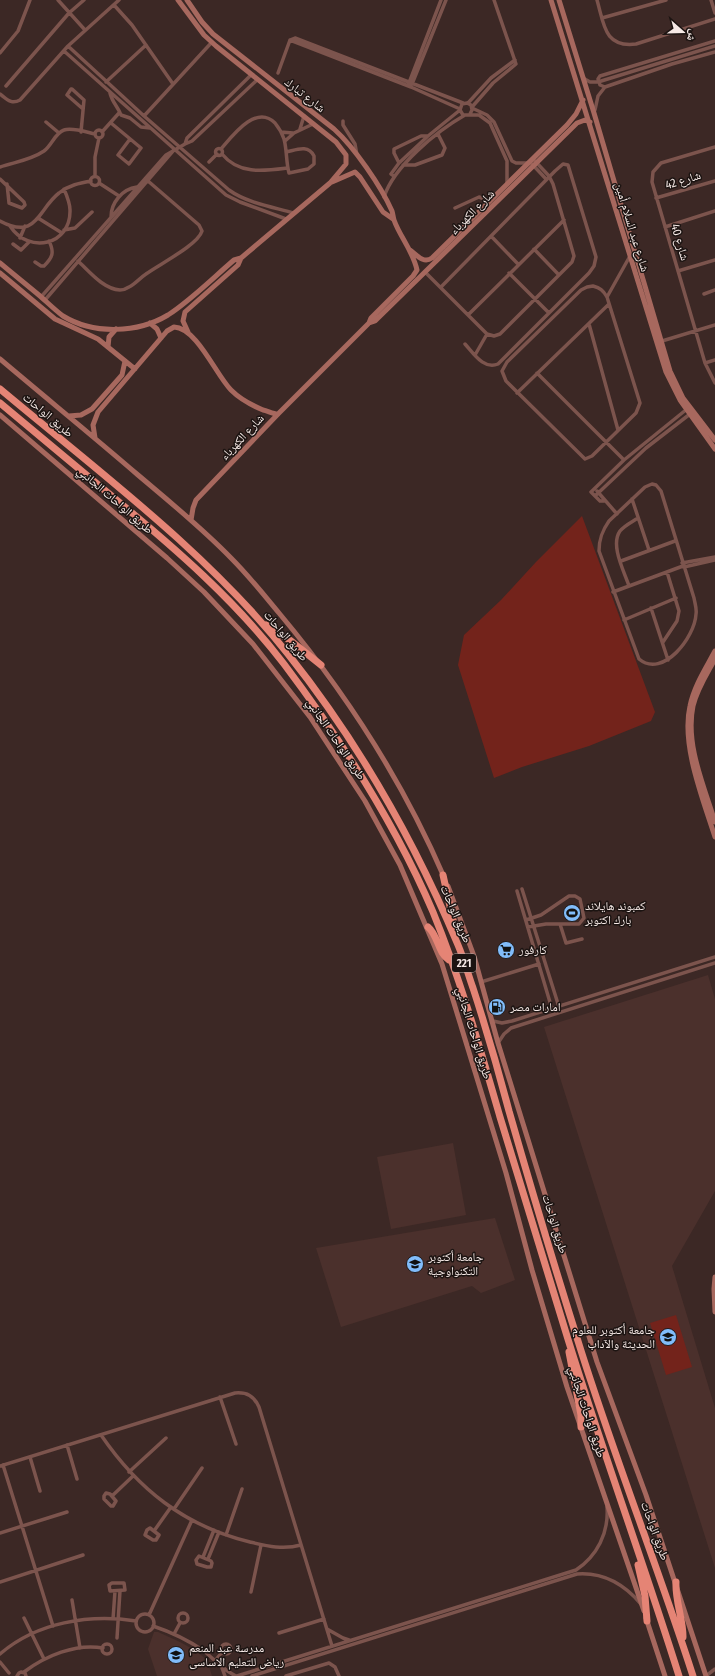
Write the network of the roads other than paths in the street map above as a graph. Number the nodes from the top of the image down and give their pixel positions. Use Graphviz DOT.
graph roads {
  1 [pos="30,0"];
  2 [pos="58,0"];
  3 [pos="84,0"];
  4 [pos="119,0"];
  5 [pos="178,0"];
  6 [pos="186,0"];
  7 [pos="441,0"];
  8 [pos="446,0"];
  9 [pos="494,0"];
  10 [pos="551,0"];
  11 [pos="559,0"];
  12 [pos="597,0"];
  13 [pos="666,0"];
  14 [pos="711,0"];
  15 [pos="114,5"];
  16 [pos="69,13"];
  17 [pos="715,13"];
  18 [pos="602,18"];
  19 [pos="715,19"];
  20 [pos="90,26"];
  21 [pos="93,29"];
  22 [pos="85,30"];
  23 [pos="569,34"];
  24 [pos="561,36"];
  25 [pos="715,41"];
  26 [pos="212,42"];
  27 [pos="146,45"];
  28 [pos="226,45"];
  29 [pos="68,46"];
  30 [pos="715,46"];
  31 [pos="221,50"];
  32 [pos="64,51"];
  33 [pos="715,52"];
  34 [pos="0,53"];
  35 [pos="515,62"];
  36 [pos="250,64"];
  37 [pos="245,71"];
  38 [pos="278,72"];
  39 [pos="251,75"];
  40 [pos="583,78"];
  41 [pos="257,80"];
  42 [pos="106,82"];
  43 [pos="598,82"];
  44 [pos="173,84"];
  45 [pos="410,84"];
  46 [pos="6,86"];
  47 [pos="605,87"];
  48 [pos="110,92"];
  49 [pos="287,93"];
  50 [pos="0,94"];
  51 [pos="282,99"];
  52 [pos="583,100"];
  53 [pos="465,103"];
  54 [pos="472,108"];
  55 [pos="83,109"];
  56 [pos="138,110"];
  57 [pos="460,110"];
  58 [pos="119,113"];
  59 [pos="594,113"];
  60 [pos="134,114"];
  61 [pos="470,114"];
  62 [pos="464,115"];
  63 [pos="123,116"];
  64 [pos="144,116"];
  65 [pos="304,116"];
  66 [pos="208,118"];
  67 [pos="114,120"];
  68 [pos="46,122"];
  69 [pos="212,122"];
  70 [pos="343,122"];
  71 [pos="590,122"];
  72 [pos="111,123"];
  73 [pos="313,124"];
  74 [pos="569,127"];
  75 [pos="150,128"];
  76 [pos="300,129"];
  77 [pos="81,132"];
  78 [pos="102,132"];
  79 [pos="282,132"];
  80 [pos="59,133"];
  81 [pos="294,133"];
  82 [pos="95,134"];
  83 [pos="438,134"];
  84 [pos="428,136"];
  85 [pos="98,138"];
  86 [pos="130,139"];
  87 [pos="285,141"];
  88 [pos="184,144"];
  89 [pos="180,147"];
  90 [pos="715,147"];
  91 [pos="221,149"];
  92 [pos="174,150"];
  93 [pos="605,150"];
  94 [pos="286,152"];
  95 [pos="598,152"];
  96 [pos="217,154"];
  97 [pos="222,154"];
  98 [pos="357,155"];
  99 [pos="512,161"];
  100 [pos="209,162"];
  101 [pos="532,162"];
  102 [pos="507,163"];
  103 [pos="401,164"];
  104 [pos="0,167"];
  105 [pos="288,168"];
  106 [pos="611,173"];
  107 [pos="605,175"];
  108 [pos="95,176"];
  109 [pos="548,178"];
  110 [pos="0,179"];
  111 [pos="91,181"];
  112 [pos="148,181"];
  113 [pos="715,181"];
  114 [pos="99,183"];
  115 [pos="330,183"];
  116 [pos="7,184"];
  117 [pos="507,184"];
  118 [pos="137,187"];
  119 [pos="64,189"];
  120 [pos="509,190"];
  121 [pos="384,197"];
  122 [pos="118,198"];
  123 [pos="656,198"];
  124 [pos="490,201"];
  125 [pos="455,208"];
  126 [pos="715,211"];
  127 [pos="92,212"];
  128 [pos="294,212"];
  129 [pos="111,217"];
  130 [pos="38,218"];
  131 [pos="286,219"];
  132 [pos="393,219"];
  133 [pos="564,220"];
  134 [pos="0,221"];
  135 [pos="10,226"];
  136 [pos="25,226"];
  137 [pos="665,227"];
  138 [pos="63,232"];
  139 [pos="491,236"];
  140 [pos="20,238"];
  141 [pos="50,241"];
  142 [pos="29,242"];
  143 [pos="14,244"];
  144 [pos="409,249"];
  145 [pos="534,249"];
  146 [pos="630,256"];
  147 [pos="241,258"];
  148 [pos="78,260"];
  149 [pos="423,260"];
  150 [pos="715,260"];
  151 [pos="35,262"];
  152 [pos="0,263"];
  153 [pos="518,264"];
  154 [pos="417,267"];
  155 [pos="68,270"];
  156 [pos="425,272"];
  157 [pos="678,272"];
  158 [pos="509,273"];
  159 [pos="0,274"];
  160 [pos="559,275"];
  161 [pos="441,287"];
  162 [pos="643,288"];
  163 [pos="715,290"];
  164 [pos="704,294"];
  165 [pos="607,297"];
  166 [pos="43,299"];
  167 [pos="535,299"];
  168 [pos="609,304"];
  169 [pos="648,304"];
  170 [pos="549,313"];
  171 [pos="468,315"];
  172 [pos="150,323"];
  173 [pos="369,323"];
  174 [pos="589,324"];
  175 [pos="85,325"];
  176 [pos="715,325"];
  177 [pos="116,329"];
  178 [pos="695,331"];
  179 [pos="83,332"];
  180 [pos="188,333"];
  181 [pos="487,334"];
  182 [pos="161,338"];
  183 [pos="662,341"];
  184 [pos="465,344"];
  185 [pos="108,346"];
  186 [pos="475,355"];
  187 [pos="0,359"];
  188 [pos="715,360"];
  189 [pos="125,361"];
  190 [pos="705,363"];
  191 [pos="134,369"];
  192 [pos="537,373"];
  193 [pos="715,382"];
  194 [pos="0,389"];
  195 [pos="517,393"];
  196 [pos="0,403"];
  197 [pos="688,411"];
  198 [pos="278,414"];
  199 [pos="0,415"];
  200 [pos="68,416"];
  201 [pos="618,430"];
  202 [pos="95,438"];
  203 [pos="715,440"];
  204 [pos="606,442"];
  205 [pos="715,449"];
  206 [pos="624,460"];
  207 [pos="595,489"];
  208 [pos="598,493"];
  209 [pos="595,496"];
  210 [pos="632,499"];
  211 [pos="604,501"];
  212 [pos="617,514"];
  213 [pos="638,518"];
  214 [pos="191,520"];
  215 [pos="675,541"];
  216 [pos="649,550"];
  217 [pos="715,558"];
  218 [pos="621,561"];
  219 [pos="683,565"];
  220 [pos="667,572"];
  221 [pos="629,586"];
  222 [pos="613,592"];
  223 [pos="676,598"];
  224 [pos="651,608"];
  225 [pos="258,620"];
  226 [pos="624,620"];
  227 [pos="663,642"];
  228 [pos="715,651"];
  229 [pos="715,659"];
  230 [pos="668,660"];
  231 [pos="321,665"];
  232 [pos="715,822"];
  233 [pos="715,837"];
  234 [pos="443,875"];
  235 [pos="522,889"];
  236 [pos="517,891"];
  237 [pos="541,915"];
  238 [pos="531,919"];
  239 [pos="526,920"];
  240 [pos="543,924"];
  241 [pos="560,924"];
  242 [pos="533,925"];
  243 [pos="428,927"];
  244 [pos="528,927"];
  245 [pos="582,939"];
  246 [pos="459,948"];
  247 [pos="715,957"];
  248 [pos="451,960"];
  249 [pos="539,964"];
  250 [pos="715,964"];
  251 [pos="481,982"];
  252 [pos="558,1006"];
  253 [pos="552,1008"];
  254 [pos="560,1012"];
  255 [pos="554,1014"];
  256 [pos="493,1021"];
  257 [pos="498,1043"];
  258 [pos="512,1118"];
  259 [pos="501,1119"];
  260 [pos="516,1132"];
  261 [pos="506,1136"];
  262 [pos="715,1277"];
  263 [pos="715,1312"];
  264 [pos="570,1346"];
  265 [pos="220,1397"];
  266 [pos="581,1427"];
  267 [pos="101,1435"];
  268 [pos="166,1438"];
  269 [pos="236,1444"];
  270 [pos="67,1445"];
  271 [pos="30,1457"];
  272 [pos="1,1466"];
  273 [pos="202,1468"];
  274 [pos="129,1472"];
  275 [pos="133,1476"];
  276 [pos="77,1479"];
  277 [pos="242,1489"];
  278 [pos="40,1491"];
  279 [pos="112,1496"];
  280 [pos="607,1504"];
  281 [pos="172,1508"];
  282 [pos="67,1512"];
  283 [pos="192,1520"];
  284 [pos="22,1526"];
  285 [pos="214,1530"];
  286 [pos="154,1531"];
  287 [pos="219,1532"];
  288 [pos="0,1533"];
  289 [pos="226,1535"];
  290 [pos="261,1545"];
  291 [pos="300,1545"];
  292 [pos="637,1551"];
  293 [pos="83,1555"];
  294 [pos="203,1557"];
  295 [pos="208,1559"];
  296 [pos="36,1570"];
  297 [pos="0,1582"];
  298 [pos="676,1582"];
  299 [pos="115,1591"];
  300 [pos="120,1591"];
  301 [pos="251,1592"];
  302 [pos="72,1600"];
  303 [pos="644,1608"];
  304 [pos="149,1615"];
  305 [pos="24,1618"];
  306 [pos="113,1619"];
  307 [pos="118,1619"];
  308 [pos="324,1619"];
  309 [pos="75,1621"];
  310 [pos="136,1621"];
  311 [pos="647,1621"];
  312 [pos="180,1623"];
  313 [pos="409,1624"];
  314 [pos="53,1626"];
  315 [pos="153,1626"];
  316 [pos="327,1629"];
  317 [pos="279,1633"];
  318 [pos="32,1634"];
  319 [pos="174,1634"];
  320 [pos="117,1638"];
  321 [pos="352,1640"];
  322 [pos="683,1644"];
  323 [pos="332,1646"];
  324 [pos="80,1648"];
  325 [pos="103,1648"];
  326 [pos="222,1652"];
  327 [pos="0,1654"];
  328 [pos="44,1659"];
  329 [pos="215,1660"];
  330 [pos="295,1660"];
  331 [pos="0,1662"];
  332 [pos="222,1668"];
  333 [pos="715,1669"];
  334 [pos="9,1673"];
  335 [pos="25,1674"];
  336 [pos="17,1676"];
  337 [pos="225,1676"];
  338 [pos="237,1676"];
  339 [pos="252,1676"];
  340 [pos="286,1676"];
  341 [pos="339,1676"];
  342 [pos="665,1676"];
  343 [pos="679,1676"];
  344 [pos="693,1676"];
  345 [pos="706,1676"];
  1 -- 34 [label="street"];
  2 -- 16 [label="street"];
  3 -- 16 [label="street"];
  4 -- 15 [label="street"];
  5 -- 26 [label="street, شارع تبارك"];
  6 -- 28 [label="street, شارع تبارك"];
  7 -- 45 [label="street"];
  8 -- 45 [label="street"];
  9 -- 35 [label="street"];
  10 -- 24 [label="street, شارع عبد السلام أمين"];
  11 -- 23 [label="street, شارع عبد السلام أمين"];
  12 -- 18 [label="street"];
  13 -- 18 [label="street"];
  14 -- 17 [label="street"];
  15 -- 20 [label="street"];
  15 -- 27 [label="street"];
  16 -- 22 [label="street"];
  16 -- 46 [label="street"];
  18 -- 19 [label="street"];
  20 -- 21 [label="street"];
  20 -- 22 [label="street"];
  22 -- 29 [label="street"];
  23 -- 24 [label="street"];
  23 -- 40 [label="street, شارع عبد السلام أمين"];
  24 -- 52 [label="street, شارع عبد السلام أمين"];
  25 -- 43 [label="street"];
  26 -- 31 [label="street, شارع تبارك"];
  26 -- 44 [label="street"];
  27 -- 42 [label="street"];
  27 -- 44 [label="street"];
  28 -- 31 [label="street"];
  28 -- 36 [label="street, شارع تبارك"];
  29 -- 32 [label="street"];
  29 -- 42 [label="street"];
  30 -- 43 [label="street"];
  31 -- 37 [label="street, شارع تبارك"];
  32 -- 48 [label="street"];
  32 -- 50 [label="street"];
  33 -- 47 [label="street"];
  35 -- 53 [label="street"];
  35 -- 54 [label="street"];
  36 -- 37 [label="street"];
  36 -- 49 [label="street, شارع تبارك"];
  37 -- 39 [label="street, شارع تبارك"];
  38 -- 45 [label="street"];
  39 -- 41 [label="street, شارع تبارك"];
  39 -- 66 [label="street"];
  40 -- 43 [label="street"];
  40 -- 59 [label="street, شارع عبد السلام أمين"];
  41 -- 51 [label="street, شارع تبارك"];
  41 -- 69 [label="street"];
  42 -- 56 [label="street"];
  43 -- 47 [label="street"];
  44 -- 64 [label="street"];
  45 -- 53 [label="street"];
  45 -- 57 [label="street"];
  47 -- 59 [label="street"];
  48 -- 58 [label="street"];
  48 -- 60 [label="street"];
  49 -- 51 [label="street"];
  49 -- 98 [label="street, شارع تبارك"];
  51 -- 65 [label="street, شارع تبارك"];
  52 -- 71 [label="street, شارع عبد السلام أمين"];
  52 -- 74 [label="street, شارع الكهرباء"];
  53 -- 54 [label="street"];
  53 -- 57 [label="street"];
  54 -- 61 [label="street"];
  54 -- 99 [label="street"];
  55 -- 55 [label="street"];
  55 -- 77 [label="street"];
  56 -- 60 [label="street"];
  56 -- 64 [label="street"];
  57 -- 62 [label="street"];
  57 -- 84 [label="street"];
  58 -- 63 [label="street"];
  58 -- 67 [label="street"];
  59 -- 93 [label="street, شارع عبد السلام أمين"];
  60 -- 75 [label="street"];
  61 -- 62 [label="street"];
  61 -- 102 [label="street"];
  62 -- 83 [label="street"];
  63 -- 67 [label="street"];
  63 -- 75 [label="street"];
  64 -- 89 [label="street"];
  65 -- 73 [label="street, شارع تبارك"];
  65 -- 76 [label="street"];
  66 -- 69 [label="street"];
  66 -- 88 [label="street"];
  67 -- 72 [label="street"];
  68 -- 80 [label="street"];
  69 -- 88 [label="street"];
  70 -- 98 [label="street"];
  71 -- 74 [label="street, شارع الكهرباء"];
  71 -- 95 [label="street, شارع عبد السلام أمين"];
  72 -- 78 [label="street"];
  72 -- 86 [label="street"];
  73 -- 76 [label="street"];
  73 -- 115 [label="street, شارع تبارك"];
  74 -- 101 [label="street, شارع الكهرباء"];
  75 -- 92 [label="street"];
  76 -- 81 [label="street"];
  77 -- 80 [label="street"];
  77 -- 82 [label="street"];
  78 -- 82 [label="street"];
  78 -- 85 [label="street"];
  79 -- 81 [label="street"];
  79 -- 87 [label="street"];
  79 -- 91 [label="street"];
  80 -- 104 [label="street"];
  81 -- 87 [label="street"];
  82 -- 85 [label="street"];
  83 -- 103 [label="street"];
  83 -- 103 [label="street"];
  84 -- 103 [label="street"];
  84 -- 103 [label="street"];
  85 -- 108 [label="street"];
  86 -- 86 [label="street"];
  87 -- 94 [label="street"];
  88 -- 89 [label="street"];
  89 -- 92 [label="street"];
  89 -- 128 [label="street"];
  90 -- 123 [label="street, شارع 40"];
  91 -- 96 [label="street"];
  91 -- 97 [label="street"];
  92 -- 112 [label="street"];
  92 -- 118 [label="street"];
  92 -- 131 [label="street"];
  93 -- 95 [label="street"];
  93 -- 106 [label="street, شارع عبد السلام أمين"];
  94 -- 105 [label="street"];
  94 -- 105 [label="street"];
  95 -- 107 [label="street, شارع عبد السلام أمين"];
  96 -- 97 [label="street"];
  96 -- 100 [label="street"];
  97 -- 105 [label="street"];
  98 -- 121 [label="street, شارع تبارك"];
  99 -- 101 [label="street"];
  99 -- 102 [label="street"];
  101 -- 109 [label="street"];
  101 -- 117 [label="street, شارع الكهرباء"];
  101 -- 120 [label="street, شارع الكهرباء"];
  102 -- 117 [label="street"];
  103 -- 121 [label="street"];
  106 -- 107 [label="street"];
  106 -- 162 [label="street, شارع عبد السلام أمين"];
  107 -- 146 [label="street, شارع عبد السلام أمين"];
  108 -- 111 [label="street"];
  108 -- 114 [label="street"];
  109 -- 133 [label="street"];
  109 -- 139 [label="street"];
  109 -- 170 [label="street"];
  110 -- 116 [label="street"];
  111 -- 114 [label="street"];
  111 -- 119 [label="street"];
  112 -- 148 [label="street"];
  112 -- 148 [label="street"];
  113 -- 123 [label="street, شارع 42"];
  114 -- 122 [label="street"];
  115 -- 128 [label="street"];
  115 -- 132 [label="street, شارع تبارك"];
  116 -- 116 [label="street"];
  117 -- 120 [label="street"];
  117 -- 124 [label="street, شارع الكهرباء"];
  118 -- 122 [label="street"];
  118 -- 129 [label="street"];
  119 -- 130 [label="street"];
  119 -- 138 [label="street"];
  120 -- 156 [label="street, شارع الكهرباء"];
  121 -- 132 [label="street, شارع تبارك"];
  122 -- 129 [label="street"];
  123 -- 137 [label="street, شارع 40"];
  124 -- 125 [label="street"];
  124 -- 149 [label="street, شارع الكهرباء"];
  126 -- 137 [label="street"];
  127 -- 138 [label="street"];
  128 -- 131 [label="street"];
  129 -- 155 [label="street"];
  130 -- 136 [label="street"];
  130 -- 138 [label="street"];
  131 -- 147 [label="street"];
  132 -- 144 [label="street, شارع تبارك"];
  133 -- 145 [label="street"];
  133 -- 160 [label="street"];
  134 -- 135 [label="street"];
  135 -- 136 [label="street"];
  135 -- 140 [label="street"];
  136 -- 140 [label="street"];
  137 -- 157 [label="street, شارع 40"];
  138 -- 141 [label="street"];
  139 -- 153 [label="street"];
  139 -- 161 [label="street"];
  140 -- 142 [label="street"];
  141 -- 142 [label="street"];
  141 -- 151 [label="street"];
  142 -- 143 [label="street"];
  144 -- 149 [label="street, شارع تبارك"];
  144 -- 154 [label="street, شارع تبارك"];
  145 -- 153 [label="street"];
  145 -- 160 [label="street"];
  146 -- 162 [label="street, شارع عبد السلام أمين"];
  146 -- 165 [label="street"];
  147 -- 172 [label="street"];
  147 -- 180 [label="street"];
  148 -- 155 [label="street"];
  150 -- 157 [label="street"];
  152 -- 166 [label="street"];
  153 -- 158 [label="street"];
  154 -- 173 [label="street, شارع الكهرباء"];
  155 -- 166 [label="street"];
  156 -- 161 [label="street"];
  156 -- 173 [label="street, شارع الكهرباء"];
  157 -- 178 [label="street, شارع 40"];
  158 -- 167 [label="street"];
  158 -- 171 [label="street"];
  159 -- 179 [label="street"];
  160 -- 167 [label="street"];
  161 -- 171 [label="street"];
  162 -- 169 [label="street, شارع عبد السلام أمين"];
  163 -- 164 [label="street"];
  165 -- 168 [label="street"];
  165 -- 195 [label="street"];
  166 -- 175 [label="street"];
  167 -- 170 [label="street"];
  167 -- 181 [label="street"];
  168 -- 174 [label="street"];
  168 -- 201 [label="street"];
  169 -- 183 [label="street, شارع عبد السلام أمين"];
  169 -- 197 [label="street, شارع عبد السلام أمين"];
  170 -- 186 [label="street"];
  171 -- 181 [label="street"];
  172 -- 177 [label="street"];
  172 -- 182 [label="street"];
  173 -- 198 [label="street, شارع الكهرباء"];
  174 -- 192 [label="street"];
  174 -- 201 [label="street"];
  175 -- 177 [label="street"];
  175 -- 179 [label="street"];
  176 -- 178 [label="street"];
  177 -- 185 [label="street"];
  178 -- 183 [label="street"];
  178 -- 190 [label="street, شارع 40"];
  179 -- 185 [label="street"];
  180 -- 182 [label="street"];
  180 -- 198 [label="street"];
  181 -- 186 [label="street"];
  182 -- 191 [label="street"];
  183 -- 203 [label="street, شارع عبد السلام أمين"];
  184 -- 186 [label="street"];
  185 -- 189 [label="street"];
  187 -- 200 [label="street"];
  188 -- 190 [label="street"];
  189 -- 191 [label="street"];
  189 -- 200 [label="street"];
  190 -- 193 [label="street, شارع 40"];
  191 -- 202 [label="street"];
  192 -- 195 [label="street"];
  192 -- 204 [label="street"];
  194 -- 225 [label="highway, طريق الواحات / 221"];
  195 -- 204 [label="street"];
  196 -- 248 [label="highway, طريق الواحات / 221"];
  197 -- 205 [label="street, شارع عبد السلام أمين"];
  197 -- 206 [label="street"];
  197 -- 208 [label="street"];
  198 -- 214 [label="street, شارع الكهرباء"];
  199 -- 243 [label="street, طريق الواحات الجانبي"];
  200 -- 202 [label="street"];
  201 -- 204 [label="street"];
  202 -- 214 [label="street"];
  204 -- 206 [label="street"];
  206 -- 207 [label="street"];
  207 -- 208 [label="street"];
  207 -- 209 [label="street"];
  208 -- 209 [label="street"];
  208 -- 211 [label="street"];
  209 -- 211 [label="street"];
  210 -- 212 [label="street"];
  210 -- 213 [label="street"];
  210 -- 215 [label="street"];
  211 -- 212 [label="street"];
  212 -- 222 [label="street"];
  213 -- 216 [label="street"];
  213 -- 218 [label="street"];
  214 -- 231 [label="street"];
  215 -- 216 [label="street"];
  215 -- 219 [label="street"];
  216 -- 218 [label="street"];
  217 -- 219 [label="street"];
  218 -- 221 [label="street"];
  219 -- 220 [label="street"];
  219 -- 230 [label="street"];
  220 -- 221 [label="street"];
  220 -- 223 [label="street"];
  221 -- 222 [label="street"];
  222 -- 226 [label="street"];
  223 -- 224 [label="street"];
  223 -- 227 [label="street"];
  224 -- 226 [label="street"];
  224 -- 227 [label="street"];
  225 -- 231 [label="highway"];
  225 -- 246 [label="highway, طريق الواحات / 221"];
  226 -- 230 [label="street"];
  227 -- 230 [label="street"];
  228 -- 233 [label="street"];
  229 -- 232 [label="street"];
  231 -- 234 [label="street"];
  234 -- 246 [label="highway"];
  234 -- 251 [label="street"];
  235 -- 238 [label="street"];
  236 -- 239 [label="street"];
  237 -- 238 [label="street"];
  237 -- 240 [label="street"];
  237 -- 241 [label="street"];
  238 -- 239 [label="street"];
  238 -- 242 [label="street"];
  239 -- 244 [label="street"];
  240 -- 241 [label="street"];
  240 -- 242 [label="street"];
  241 -- 245 [label="street"];
  242 -- 244 [label="street"];
  242 -- 252 [label="street"];
  243 -- 248 [label="highway"];
  243 -- 266 [label="street, طريق الواحات الجانبي"];
  244 -- 249 [label="street"];
  246 -- 258 [label="highway, طريق الواحات / 221"];
  247 -- 252 [label="street"];
  248 -- 259 [label="highway, طريق الواحات / 221"];
  249 -- 251 [label="street"];
  249 -- 253 [label="street"];
  250 -- 254 [label="street"];
  251 -- 256 [label="street"];
  252 -- 253 [label="street"];
  252 -- 254 [label="street"];
  253 -- 255 [label="street"];
  253 -- 256 [label="street"];
  254 -- 255 [label="street"];
  255 -- 257 [label="street"];
  256 -- 257 [label="street"];
  257 -- 298 [label="street"];
  258 -- 259 [label="highway"];
  258 -- 260 [label="highway, طريق الواحات / 221"];
  259 -- 261 [label="highway, طريق الواحات / 221"];
  260 -- 261 [label="highway"];
  260 -- 322 [label="highway, طريق الواحات / 221"];
  261 -- 264 [label="highway, طريق الواحات / 221"];
  262 -- 263 [label="street"];
  264 -- 266 [label="highway"];
  264 -- 292 [label="highway, طريق الواحات / 221"];
  265 -- 267 [label="street"];
  265 -- 269 [label="street"];
  265 -- 291 [label="street"];
  266 -- 280 [label="street, طريق الواحات الجانبي"];
  267 -- 270 [label="street"];
  267 -- 274 [label="street"];
  268 -- 274 [label="street"];
  270 -- 271 [label="street"];
  270 -- 276 [label="street"];
  271 -- 272 [label="street"];
  271 -- 278 [label="street"];
  272 -- 284 [label="street"];
  273 -- 281 [label="street"];
  274 -- 275 [label="street"];
  275 -- 279 [label="street"];
  275 -- 281 [label="street"];
  277 -- 289 [label="street"];
  280 -- 303 [label="street, طريق الواحات الجانبي"];
  280 -- 313 [label="street"];
  281 -- 283 [label="street"];
  281 -- 286 [label="street"];
  282 -- 284 [label="street"];
  283 -- 285 [label="street"];
  283 -- 304 [label="street"];
  284 -- 288 [label="street"];
  284 -- 296 [label="street"];
  285 -- 287 [label="street"];
  285 -- 294 [label="street"];
  287 -- 289 [label="street"];
  287 -- 295 [label="street"];
  289 -- 290 [label="street"];
  290 -- 291 [label="street"];
  290 -- 301 [label="street"];
  291 -- 308 [label="street"];
  292 -- 311 [label="highway"];
  292 -- 343 [label="highway, طريق الواحات / 221"];
  293 -- 296 [label="street"];
  294 -- 295 [label="street"];
  294 -- 295 [label="street"];
  296 -- 297 [label="street"];
  296 -- 314 [label="street"];
  298 -- 322 [label="highway"];
  298 -- 345 [label="street"];
  299 -- 300 [label="street"];
  299 -- 300 [label="street"];
  299 -- 306 [label="street"];
  300 -- 307 [label="street"];
  302 -- 309 [label="street"];
  303 -- 311 [label="street, طريق الواحات الجانبي"];
  303 -- 313 [label="street"];
  304 -- 310 [label="street"];
  304 -- 315 [label="street"];
  305 -- 318 [label="street"];
  306 -- 307 [label="street"];
  306 -- 309 [label="street"];
  307 -- 310 [label="street"];
  307 -- 320 [label="street"];
  308 -- 316 [label="street"];
  308 -- 317 [label="street"];
  309 -- 314 [label="street"];
  309 -- 324 [label="street"];
  310 -- 315 [label="street"];
  311 -- 342 [label="street, طريق الواحات الجانبي"];
  312 -- 319 [label="street"];
  313 -- 321 [label="street"];
  313 -- 330 [label="street"];
  314 -- 318 [label="street"];
  315 -- 319 [label="street"];
  316 -- 321 [label="street"];
  316 -- 323 [label="street"];
  318 -- 327 [label="street"];
  318 -- 328 [label="street"];
  319 -- 329 [label="street"];
  321 -- 323 [label="street"];
  322 -- 344 [label="highway, طريق الواحات / 221"];
  323 -- 330 [label="street"];
  324 -- 325 [label="street"];
  324 -- 328 [label="street"];
  326 -- 329 [label="street"];
  328 -- 335 [label="street"];
  329 -- 332 [label="street"];
  330 -- 338 [label="street"];
  330 -- 339 [label="street"];
  331 -- 334 [label="street"];
  332 -- 337 [label="street"];
  332 -- 338 [label="street"];
  333 -- 345 [label="street"];
  335 -- 336 [label="street"];
  340 -- 341 [label="street"];
}
